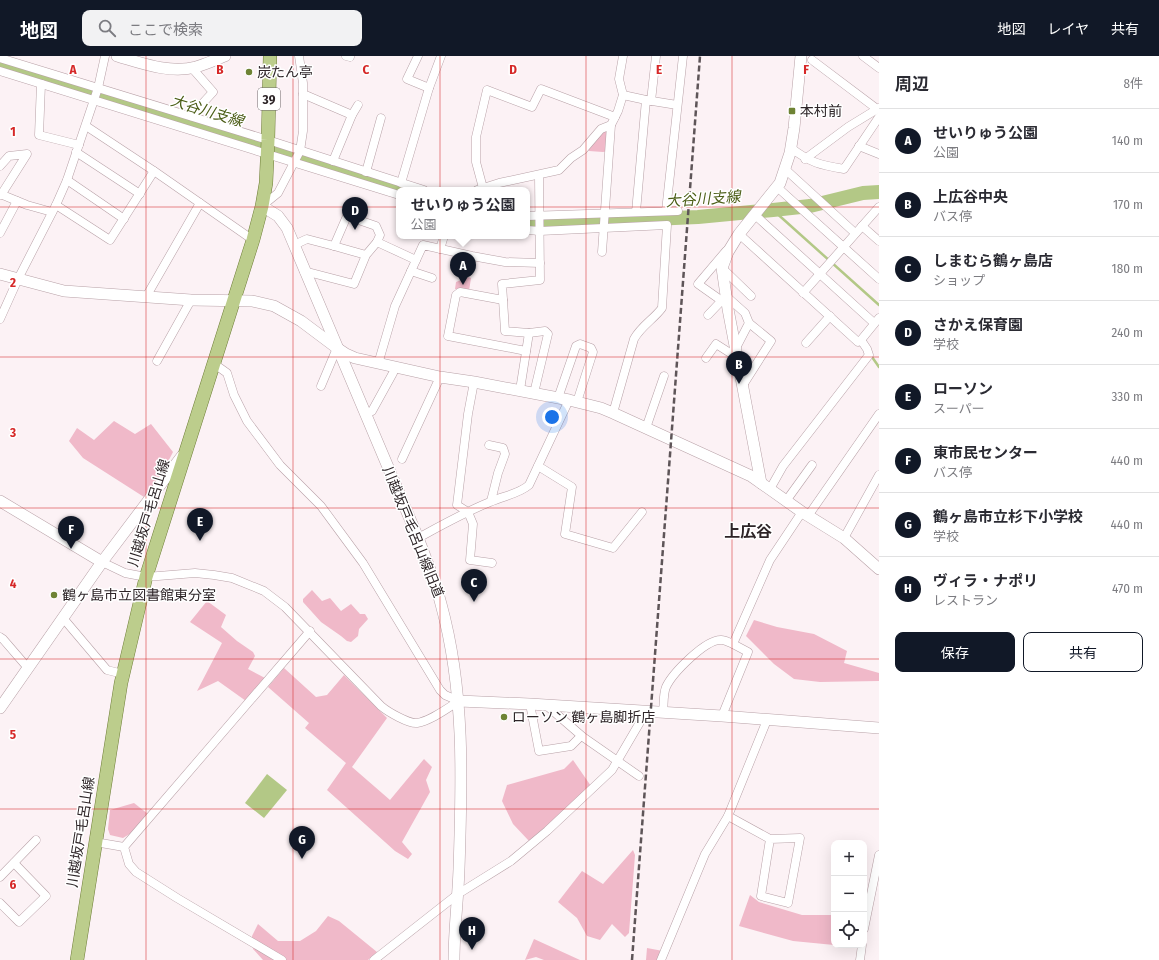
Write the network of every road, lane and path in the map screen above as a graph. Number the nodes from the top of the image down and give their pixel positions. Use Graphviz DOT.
graph roads {
  1 [pos="105,56"];
  2 [pos="116,56"];
  3 [pos="268,56"];
  4 [pos="299,56"];
  5 [pos="418,56"];
  6 [pos="441,56"];
  7 [pos="623,56"];
  8 [pos="656,56"];
  9 [pos="683,56"];
  10 [pos="801,56"];
  11 [pos="863,56"];
  12 [pos="217,57"];
  13 [pos="0,58"];
  14 [pos="814,58"];
  15 [pos="192,68"];
  16 [pos="879,68"];
  17 [pos="0,71"];
  18 [pos="800,71"];
  19 [pos="40,84"];
  20 [pos="98,88"];
  21 [pos="429,88"];
  22 [pos="303,94"];
  23 [pos="623,94"];
  24 [pos="649,100"];
  25 [pos="94,101"];
  26 [pos="358,105"];
  27 [pos="677,105"];
  28 [pos="878,111"];
  29 [pos="352,115"];
  30 [pos="191,116"];
  31 [pos="615,117"];
  32 [pos="381,118"];
  33 [pos="611,125"];
  34 [pos="86,126"];
  35 [pos="268,140"];
  36 [pos="859,146"];
  37 [pos="78,148"];
  38 [pos="791,148"];
  39 [pos="300,151"];
  40 [pos="268,154"];
  41 [pos="879,154"];
  42 [pos="805,159"];
  43 [pos="333,161"];
  44 [pos="294,162"];
  45 [pos="0,166"];
  46 [pos="785,169"];
  47 [pos="154,171"];
  48 [pos="366,172"];
  49 [pos="539,175"];
  50 [pos="67,180"];
  51 [pos="401,183"];
  52 [pos="414,187"];
  53 [pos="480,187"];
  54 [pos="486,187"];
  55 [pos="777,188"];
  56 [pos="1,194"];
  57 [pos="140,194"];
  58 [pos="396,194"];
  59 [pos="16,201"];
  60 [pos="200,203"];
  61 [pos="262,206"];
  62 [pos="879,207"];
  63 [pos="54,209"];
  64 [pos="666,211"];
  65 [pos="678,211"];
  66 [pos="636,212"];
  67 [pos="605,215"];
  68 [pos="755,215"];
  69 [pos="530,216"];
  70 [pos="540,216"];
  71 [pos="124,219"];
  72 [pos="862,226"];
  73 [pos="604,227"];
  74 [pos="530,230"];
  75 [pos="540,231"];
  76 [pos="0,233"];
  77 [pos="855,233"];
  78 [pos="443,239"];
  79 [pos="736,239"];
  80 [pos="253,240"];
  81 [pos="879,241"];
  82 [pos="377,242"];
  83 [pos="294,245"];
  84 [pos="334,246"];
  85 [pos="843,247"];
  86 [pos="440,249"];
  87 [pos="602,252"];
  88 [pos="366,255"];
  89 [pos="416,260"];
  90 [pos="540,263"];
  91 [pos="722,268"];
  92 [pos="411,271"];
  93 [pos="304,272"];
  94 [pos="0,274"];
  95 [pos="820,274"];
  96 [pos="432,278"];
  97 [pos="18,279"];
  98 [pos="879,279"];
  99 [pos="804,294"];
  100 [pos="751,296"];
  101 [pos="146,297"];
  102 [pos="724,298"];
  103 [pos="191,300"];
  104 [pos="503,300"];
  105 [pos="233,301"];
  106 [pos="708,315"];
  107 [pos="830,316"];
  108 [pos="0,319"];
  109 [pos="877,321"];
  110 [pos="748,323"];
  111 [pos="529,334"];
  112 [pos="861,340"];
  113 [pos="806,343"];
  114 [pos="337,348"];
  115 [pos="526,351"];
  116 [pos="737,353"];
  117 [pos="706,358"];
  118 [pos="157,360"];
  119 [pos="213,363"];
  120 [pos="378,364"];
  121 [pos="395,367"];
  122 [pos="664,376"];
  123 [pos="440,377"];
  124 [pos="474,382"];
  125 [pos="743,385"];
  126 [pos="321,386"];
  127 [pos="520,390"];
  128 [pos="534,393"];
  129 [pos="568,400"];
  130 [pos="613,413"];
  131 [pos="879,414"];
  132 [pos="365,415"];
  133 [pos="646,428"];
  134 [pos="489,445"];
  135 [pos="185,453"];
  136 [pos="402,459"];
  137 [pos="812,465"];
  138 [pos="538,466"];
  139 [pos="879,476"];
  140 [pos="765,486"];
  141 [pos="0,501"];
  142 [pos="491,501"];
  143 [pos="786,501"];
  144 [pos="468,512"];
  145 [pos="642,512"];
  146 [pos="805,514"];
  147 [pos="418,538"];
  148 [pos="844,538"];
  149 [pos="866,556"];
  150 [pos="879,560"];
  151 [pos="102,562"];
  152 [pos="492,563"];
  153 [pos="879,569"];
  154 [pos="146,576"];
  155 [pos="63,618"];
  156 [pos="310,631"];
  157 [pos="0,637"];
  158 [pos="733,644"];
  159 [pos="28,668"];
  160 [pos="123,674"];
  161 [pos="458,701"];
  162 [pos="530,704"];
  163 [pos="546,705"];
  164 [pos="0,708"];
  165 [pos="646,712"];
  166 [pos="663,712"];
  167 [pos="722,716"];
  168 [pos="767,720"];
  169 [pos="879,728"];
  170 [pos="581,736"];
  171 [pos="617,761"];
  172 [pos="639,776"];
  173 [pos="728,816"];
  174 [pos="770,839"];
  175 [pos="36,840"];
  176 [pos="96,842"];
  177 [pos="124,847"];
  178 [pos="879,855"];
  179 [pos="14,863"];
  180 [pos="0,876"];
  181 [pos="458,894"];
  182 [pos="0,903"];
  183 [pos="867,914"];
  184 [pos="862,948"];
  185 [pos="77,960"];
  186 [pos="282,960"];
  187 [pos="374,960"];
  188 [pos="454,960"];
  189 [pos="661,960"];
  190 [pos="860,960"];
  1 -- 20 [label="street"];
  2 -- 15 [label="street"];
  3 -- 35 [label="main road, 39"];
  4 -- 22 [label="street"];
  5 -- 21 [label="street"];
  6 -- 21 [label="street"];
  7 -- 23 [label="street"];
  8 -- 24 [label="street"];
  9 -- 27 [label="street"];
  10 -- 18 [label="street"];
  11 -- 16 [label="street"];
  12 -- 15 [label="street"];
  13 -- 20 [label="street"];
  14 -- 18 [label="street"];
  14 -- 28 [label="street"];
  15 -- 30 [label="street"];
  17 -- 19 [label="street"];
  18 -- 38 [label="street"];
  19 -- 25 [label="street"];
  19 -- 37 [label="street"];
  20 -- 25 [label="street"];
  20 -- 30 [label="street"];
  21 -- 51 [label="street"];
  22 -- 29 [label="street"];
  22 -- 39 [label="street"];
  23 -- 24 [label="street"];
  23 -- 31 [label="street"];
  24 -- 27 [label="street"];
  24 -- 66 [label="street"];
  25 -- 34 [label="street"];
  25 -- 40 [label="street"];
  26 -- 29 [label="street"];
  27 -- 64 [label="street"];
  28 -- 36 [label="street"];
  28 -- 42 [label="street"];
  29 -- 43 [label="street"];
  30 -- 35 [label="street"];
  31 -- 33 [label="street"];
  31 -- 53 [label="street"];
  32 -- 48 [label="street"];
  33 -- 49 [label="street"];
  33 -- 67 [label="street"];
  34 -- 37 [label="street"];
  34 -- 47 [label="street"];
  35 -- 39 [label="street"];
  35 -- 40 [label="main road, 39"];
  36 -- 41 [label="street"];
  36 -- 42 [label="street"];
  37 -- 50 [label="street"];
  37 -- 57 [label="street"];
  38 -- 42 [label="street"];
  38 -- 46 [label="street"];
  39 -- 43 [label="street"];
  39 -- 44 [label="street"];
  40 -- 44 [label="street"];
  40 -- 61 [label="main road, 川越坂戸毛呂山線 / 39"];
  43 -- 48 [label="street"];
  44 -- 58 [label="street"];
  44 -- 61 [label="street"];
  45 -- 56 [label="street"];
  46 -- 55 [label="street"];
  46 -- 77 [label="street"];
  47 -- 57 [label="street"];
  47 -- 60 [label="street"];
  48 -- 51 [label="street"];
  49 -- 54 [label="street"];
  49 -- 70 [label="street"];
  50 -- 63 [label="street"];
  50 -- 71 [label="street"];
  51 -- 52 [label="street"];
  55 -- 68 [label="street"];
  55 -- 85 [label="street"];
  56 -- 59 [label="street"];
  57 -- 71 [label="street"];
  59 -- 63 [label="street"];
  59 -- 76 [label="street"];
  60 -- 80 [label="street"];
  60 -- 101 [label="street"];
  61 -- 80 [label="main road, 川越坂戸毛呂山線 / 39"];
  61 -- 83 [label="street, 川越坂戸毛呂山線旧道"];
  62 -- 72 [label="street"];
  63 -- 71 [label="street"];
  63 -- 97 [label="street"];
  64 -- 65 [label="street"];
  64 -- 66 [label="street"];
  66 -- 67 [label="street"];
  67 -- 70 [label="street"];
  67 -- 73 [label="street"];
  68 -- 79 [label="street"];
  68 -- 95 [label="street"];
  69 -- 70 [label="street"];
  70 -- 75 [label="street"];
  72 -- 77 [label="street"];
  72 -- 81 [label="street"];
  73 -- 75 [label="street"];
  73 -- 87 [label="street"];
  73 -- 130 [label="street"];
  74 -- 75 [label="street"];
  75 -- 90 [label="street"];
  77 -- 85 [label="street"];
  78 -- 86 [label="street"];
  79 -- 91 [label="street"];
  79 -- 99 [label="street"];
  79 -- 102 [label="street"];
  80 -- 105 [label="main road, 川越坂戸毛呂山線 / 39"];
  82 -- 84 [label="street"];
  82 -- 88 [label="street"];
  82 -- 89 [label="street"];
  83 -- 84 [label="street"];
  83 -- 93 [label="street, 川越坂戸毛呂山線旧道"];
  84 -- 88 [label="street"];
  85 -- 95 [label="street"];
  85 -- 98 [label="street"];
  86 -- 89 [label="street"];
  86 -- 90 [label="street"];
  88 -- 93 [label="street"];
  89 -- 92 [label="street"];
  90 -- 104 [label="street"];
  91 -- 100 [label="street"];
  91 -- 102 [label="street"];
  92 -- 96 [label="street"];
  92 -- 120 [label="street"];
  93 -- 114 [label="street, 川越坂戸毛呂山線旧道"];
  94 -- 97 [label="street"];
  95 -- 99 [label="street"];
  95 -- 109 [label="street"];
  97 -- 101 [label="street"];
  97 -- 108 [label="street"];
  99 -- 107 [label="street"];
  101 -- 103 [label="street"];
  102 -- 106 [label="street"];
  102 -- 110 [label="street"];
  102 -- 116 [label="street"];
  103 -- 105 [label="street"];
  103 -- 118 [label="street"];
  104 -- 111 [label="street"];
  104 -- 115 [label="street"];
  105 -- 114 [label="street"];
  105 -- 119 [label="main road, 川越坂戸毛呂山線 / 39"];
  107 -- 112 [label="street"];
  107 -- 113 [label="street"];
  109 -- 112 [label="street"];
  110 -- 116 [label="street"];
  110 -- 125 [label="street"];
  111 -- 115 [label="street"];
  111 -- 128 [label="street"];
  112 -- 140 [label="street"];
  114 -- 120 [label="street"];
  114 -- 126 [label="street"];
  114 -- 132 [label="street, 川越坂戸毛呂山線旧道"];
  115 -- 127 [label="street"];
  116 -- 117 [label="street"];
  116 -- 125 [label="street"];
  119 -- 135 [label="main road, 川越坂戸毛呂山線 / 39"];
  119 -- 161 [label="street"];
  120 -- 121 [label="street"];
  121 -- 123 [label="street"];
  121 -- 132 [label="street"];
  122 -- 133 [label="street"];
  123 -- 124 [label="street"];
  123 -- 136 [label="street"];
  124 -- 127 [label="street"];
  124 -- 144 [label="street"];
  125 -- 140 [label="street"];
  127 -- 128 [label="street"];
  128 -- 129 [label="street"];
  129 -- 129 [label="street"];
  129 -- 130 [label="street"];
  129 -- 138 [label="street"];
  130 -- 133 [label="street"];
  131 -- 146 [label="street"];
  132 -- 147 [label="street, 川越坂戸毛呂山線旧道"];
  133 -- 140 [label="street"];
  134 -- 142 [label="street"];
  135 -- 151 [label="street"];
  135 -- 154 [label="main road, 川越坂戸毛呂山線 / 39"];
  137 -- 143 [label="street"];
  138 -- 142 [label="street"];
  138 -- 145 [label="street"];
  139 -- 148 [label="street"];
  140 -- 143 [label="street"];
  141 -- 151 [label="street"];
  142 -- 144 [label="street"];
  143 -- 146 [label="street"];
  144 -- 147 [label="street"];
  144 -- 152 [label="street"];
  146 -- 148 [label="street"];
  146 -- 158 [label="street"];
  147 -- 161 [label="street, 川越坂戸毛呂山線旧道"];
  148 -- 149 [label="street"];
  149 -- 150 [label="street"];
  149 -- 153 [label="street"];
  151 -- 154 [label="street"];
  151 -- 155 [label="street"];
  154 -- 156 [label="street"];
  154 -- 160 [label="main road, 川越坂戸毛呂山線 / 39"];
  155 -- 159 [label="street"];
  155 -- 160 [label="street"];
  156 -- 161 [label="street"];
  156 -- 177 [label="street"];
  157 -- 159 [label="street"];
  158 -- 166 [label="street"];
  158 -- 167 [label="street"];
  159 -- 164 [label="street"];
  160 -- 176 [label="main road, 川越坂戸毛呂山線 / 39"];
  161 -- 162 [label="street"];
  161 -- 181 [label="street, 川越坂戸毛呂山線旧道"];
  162 -- 163 [label="street"];
  162 -- 170 [label="street"];
  163 -- 165 [label="street"];
  163 -- 170 [label="street"];
  165 -- 166 [label="street"];
  165 -- 171 [label="street"];
  166 -- 167 [label="street"];
  167 -- 168 [label="street"];
  168 -- 169 [label="street"];
  168 -- 173 [label="street"];
  170 -- 171 [label="street"];
  171 -- 172 [label="street"];
  171 -- 181 [label="street"];
  173 -- 174 [label="street"];
  173 -- 189 [label="street"];
  174 -- 174 [label="street"];
  175 -- 179 [label="street"];
  176 -- 177 [label="street"];
  176 -- 185 [label="main road, 川越坂戸毛呂山線 / 39"];
  177 -- 186 [label="street"];
  178 -- 183 [label="street"];
  179 -- 180 [label="street"];
  179 -- 182 [label="street"];
  181 -- 187 [label="street"];
  181 -- 188 [label="street, 川越坂戸毛呂山線旧道"];
  184 -- 190 [label="street"];
}
